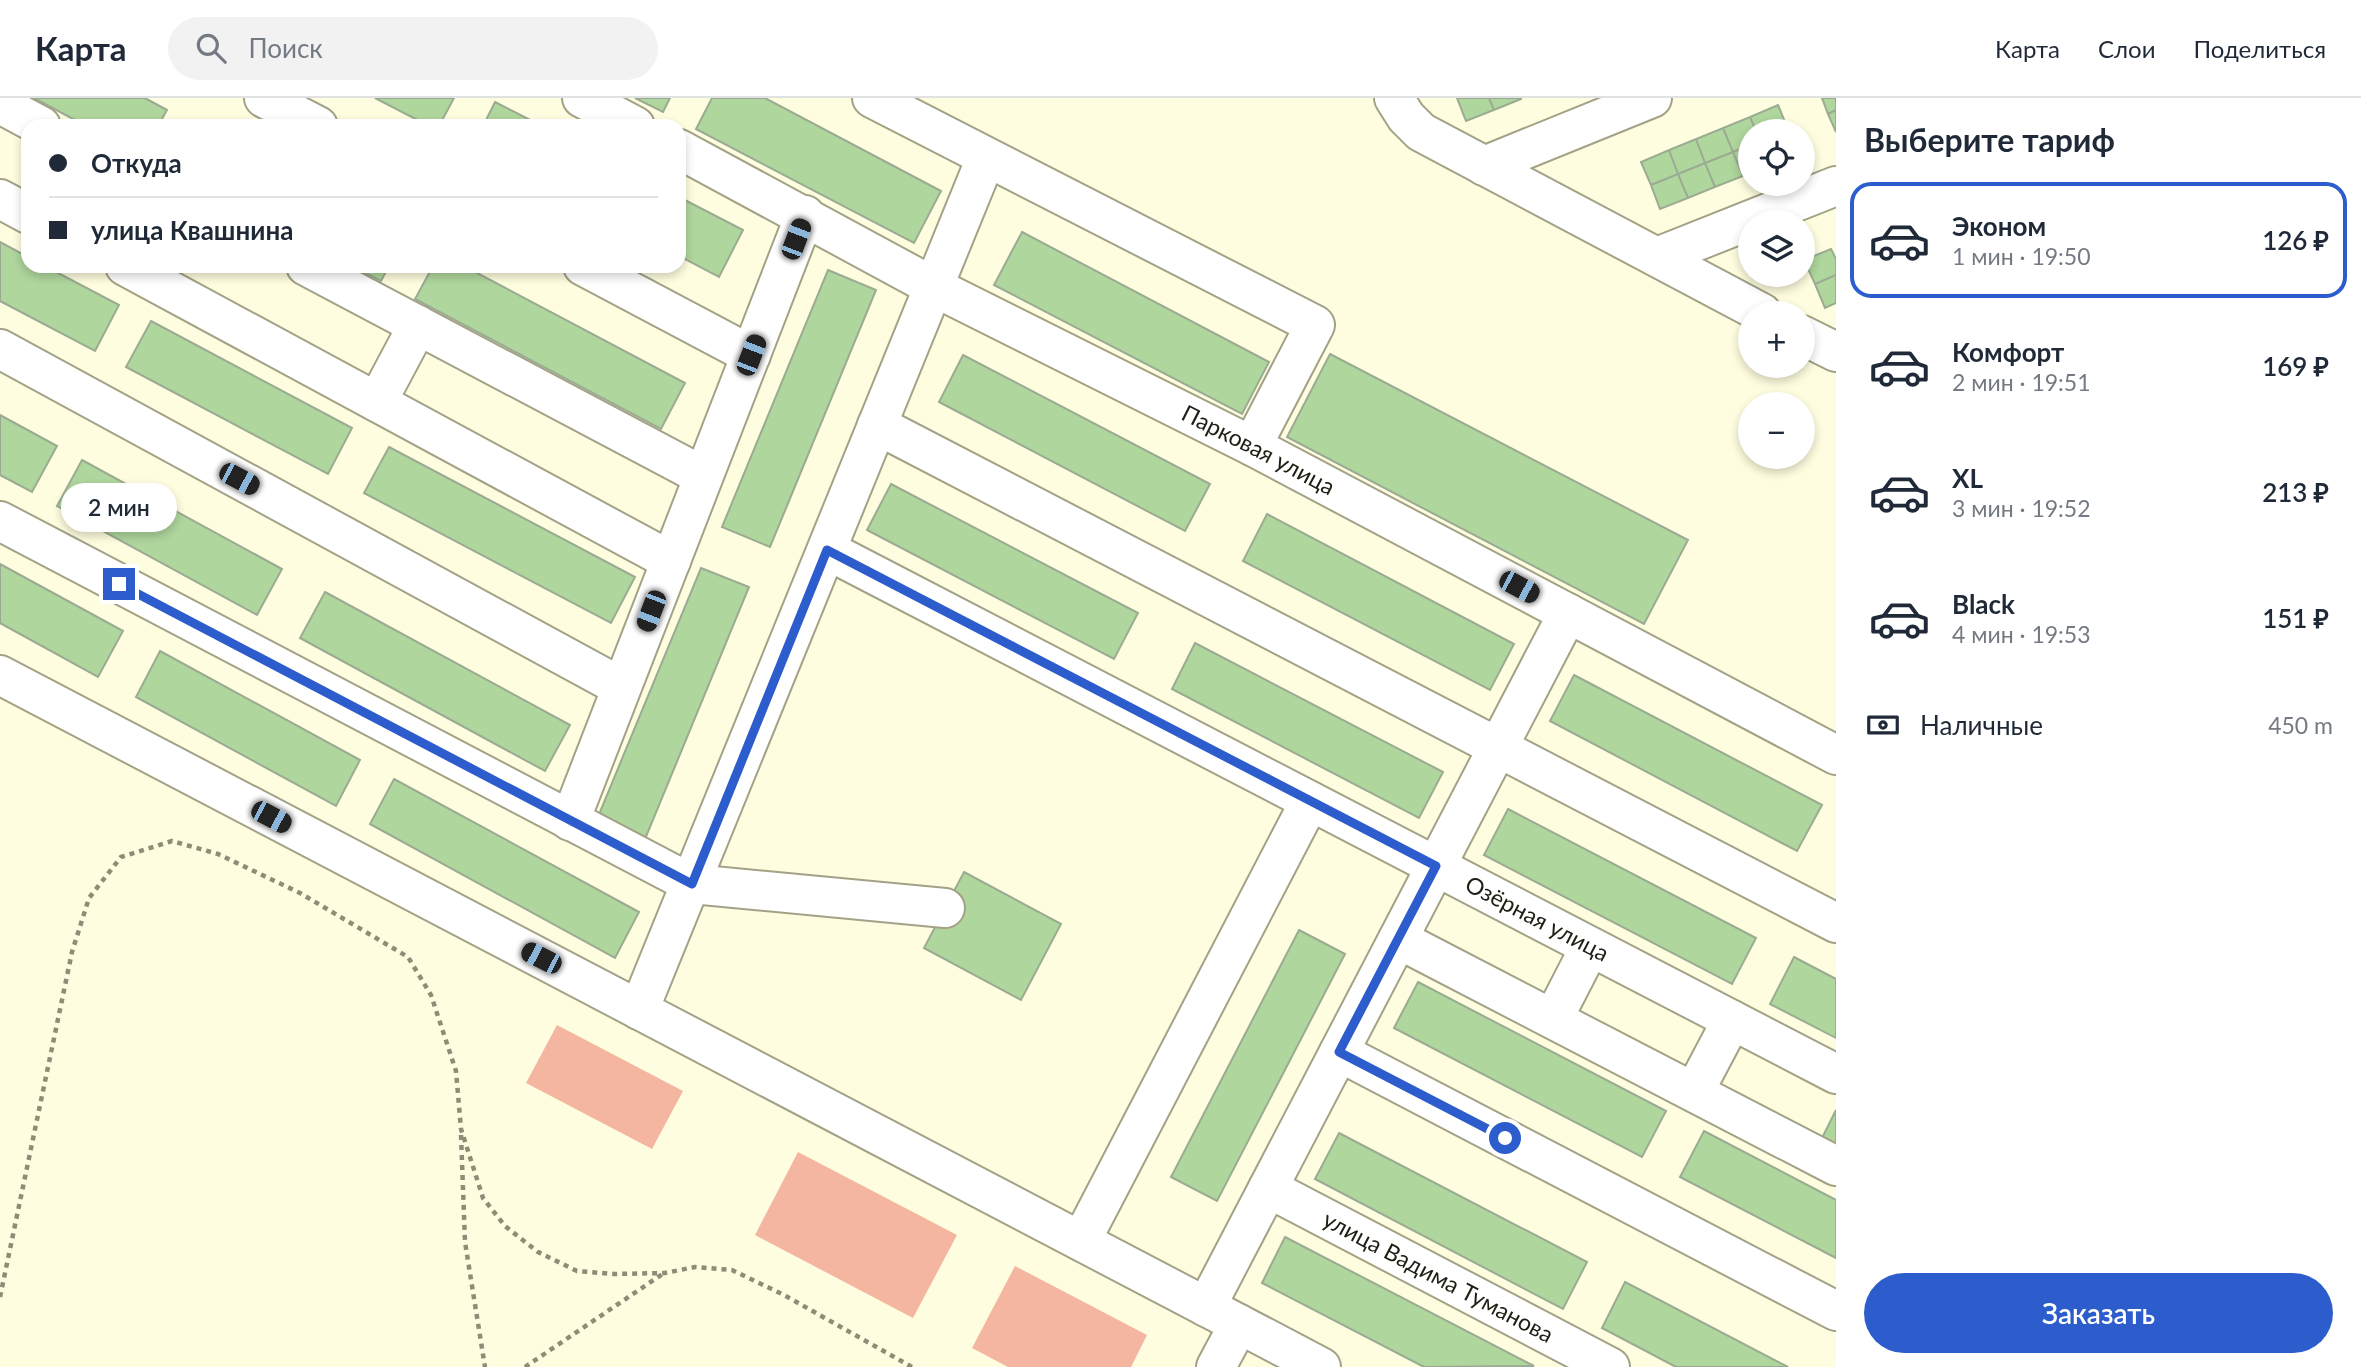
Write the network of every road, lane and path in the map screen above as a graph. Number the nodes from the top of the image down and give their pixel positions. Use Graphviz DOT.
graph roads {
  1 [pos="264,98"];
  2 [pos="582,98"];
  3 [pos="872,98"];
  4 [pos="1394,98"];
  5 [pos="1652,98"];
  6 [pos="0,104"];
  7 [pos="28,119"];
  8 [pos="304,119"];
  9 [pos="622,119"];
  10 [pos="686,153"];
  11 [pos="986,158"];
  12 [pos="1484,166"];
  13 [pos="1836,186"];
  14 [pos="0,199"];
  15 [pos="21,210"];
  16 [pos="805,215"];
  17 [pos="1657,257"];
  18 [pos="138,273"];
  19 [pos="319,273"];
  20 [pos="596,273"];
  21 [pos="934,287"];
  22 [pos="1740,301"];
  23 [pos="418,325"];
  24 [pos="0,349"];
  25 [pos="751,355"];
  26 [pos="377,402"];
  27 [pos="877,425"];
  28 [pos="1252,446"];
  29 [pos="704,476"];
  30 [pos="0,521"];
  31 [pos="827,550"];
  32 [pos="671,561"];
  33 [pos="1568,613"];
  34 [pos="0,675"];
  35 [pos="621,687"];
  36 [pos="1498,747"];
  37 [pos="1836,755"];
  38 [pos="1310,801"];
  39 [pos="570,821"];
  40 [pos="1431,876"];
  41 [pos="692,884"];
  42 [pos="945,908"];
  43 [pos="1836,923"];
  44 [pos="1398,939"];
  45 [pos="1585,956"];
  46 [pos="639,1010"];
  47 [pos="1553,1019"];
  48 [pos="1727,1029"];
  49 [pos="1339,1052"];
  50 [pos="1836,1074"];
  51 [pos="1694,1092"];
  52 [pos="461,1129"];
  53 [pos="1836,1166"];
  54 [pos="1268,1188"];
  55 [pos="1081,1241"];
  56 [pos="665,1273"];
  57 [pos="0,1297"];
  58 [pos="1836,1311"];
  59 [pos="1223,1315"];
  60 [pos="485,1367"];
  61 [pos="525,1367"];
  62 [pos="912,1367"];
  63 [pos="1216,1367"];
  64 [pos="1321,1367"];
  65 [pos="1610,1367"];
  1 -- 8 [label="street"];
  2 -- 9 [label="street"];
  3 -- 11 [label="street"];
  4 -- 12 [label="street"];
  5 -- 12 [label="street"];
  6 -- 7 [label="street"];
  10 -- 16 [label="street, Парковая улица"];
  11 -- 21 [label="street"];
  11 -- 28 [label="street"];
  12 -- 17 [label="street"];
  13 -- 17 [label="street"];
  14 -- 15 [label="street"];
  16 -- 21 [label="street, Парковая улица"];
  16 -- 25 [label="street"];
  17 -- 22 [label="street"];
  18 -- 26 [label="street"];
  19 -- 23 [label="street"];
  20 -- 25 [label="street"];
  21 -- 27 [label="street"];
  21 -- 28 [label="street, Парковая улица"];
  23 -- 26 [label="street"];
  23 -- 29 [label="street"];
  24 -- 35 [label="street"];
  25 -- 29 [label="street"];
  26 -- 32 [label="street"];
  27 -- 31 [label="street"];
  27 -- 36 [label="street"];
  28 -- 33 [label="street, Парковая улица"];
  29 -- 32 [label="street"];
  30 -- 39 [label="street"];
  31 -- 38 [label="street, Озёрная улица"];
  31 -- 41 [label="street"];
  32 -- 35 [label="street"];
  33 -- 36 [label="street"];
  33 -- 37 [label="street, Парковая улица"];
  34 -- 46 [label="street"];
  35 -- 39 [label="street"];
  36 -- 40 [label="street"];
  36 -- 43 [label="street"];
  38 -- 40 [label="street, Озёрная улица"];
  38 -- 55 [label="street"];
  39 -- 41 [label="street"];
  40 -- 44 [label="street"];
  40 -- 45 [label="street, Озёрная улица"];
  41 -- 42 [label="street"];
  41 -- 46 [label="street"];
  44 -- 47 [label="street"];
  44 -- 49 [label="street"];
  45 -- 47 [label="street"];
  45 -- 48 [label="street, Озёрная улица"];
  46 -- 55 [label="street"];
  47 -- 51 [label="street"];
  48 -- 50 [label="street, Озёрная улица"];
  48 -- 51 [label="street"];
  49 -- 54 [label="street"];
  49 -- 58 [label="street"];
  51 -- 53 [label="street"];
  52 -- 56 [label="path"];
  52 -- 57 [label="path"];
  52 -- 60 [label="path"];
  54 -- 59 [label="street"];
  54 -- 65 [label="street, улица Вадима Туманова"];
  55 -- 59 [label="street"];
  56 -- 61 [label="path"];
  56 -- 62 [label="path"];
  59 -- 63 [label="street"];
  59 -- 64 [label="street"];
}
